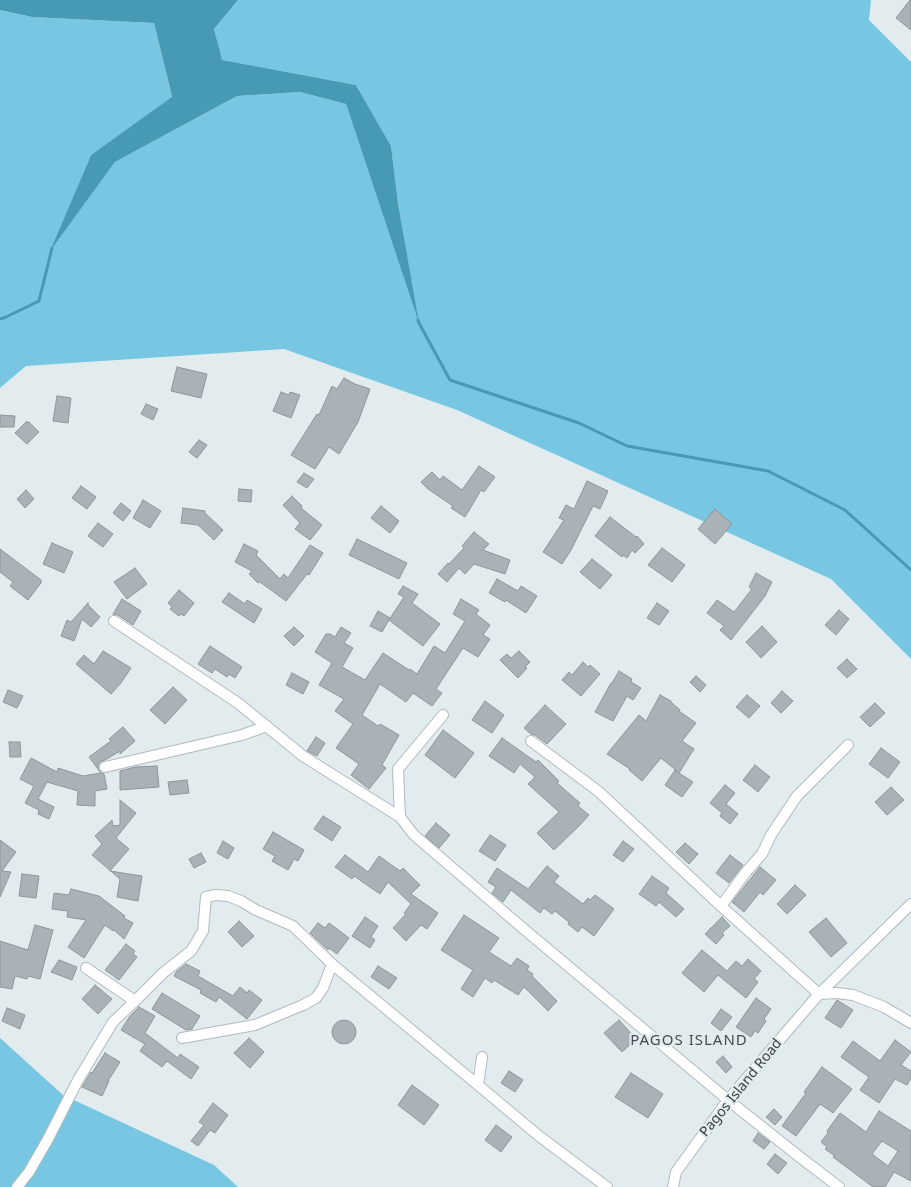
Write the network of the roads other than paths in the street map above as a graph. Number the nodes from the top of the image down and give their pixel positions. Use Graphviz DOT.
graph roads {
  1 [pos="114,621"];
  2 [pos="443,715"];
  3 [pos="267,726"];
  4 [pos="530,741"];
  5 [pos="848,745"];
  6 [pos="105,767"];
  7 [pos="400,817"];
  8 [pos="911,904"];
  9 [pos="720,906"];
  10 [pos="332,964"];
  11 [pos="86,968"];
  12 [pos="819,994"];
  13 [pos="135,1001"];
  14 [pos="911,1023"];
  15 [pos="182,1038"];
  16 [pos="482,1058"];
  17 [pos="478,1085"];
  18 [pos="728,1100"];
  19 [pos="16,1187"];
  20 [pos="607,1187"];
  21 [pos="674,1187"];
  22 [pos="839,1187"];
  1 -- 3 [label="street"];
  2 -- 7 [label="street"];
  3 -- 6 [label="street"];
  3 -- 7 [label="street"];
  4 -- 9 [label="street"];
  5 -- 9 [label="street"];
  7 -- 18 [label="street"];
  8 -- 12 [label="street, Pagos Island Road"];
  9 -- 12 [label="street"];
  10 -- 13 [label="street"];
  10 -- 15 [label="street"];
  10 -- 17 [label="street"];
  11 -- 13 [label="street"];
  12 -- 14 [label="street"];
  12 -- 18 [label="street, Pagos Island Road"];
  13 -- 19 [label="street"];
  16 -- 17 [label="street"];
  17 -- 20 [label="street"];
  18 -- 21 [label="street, Pagos Island Road"];
  18 -- 22 [label="street"];
}
